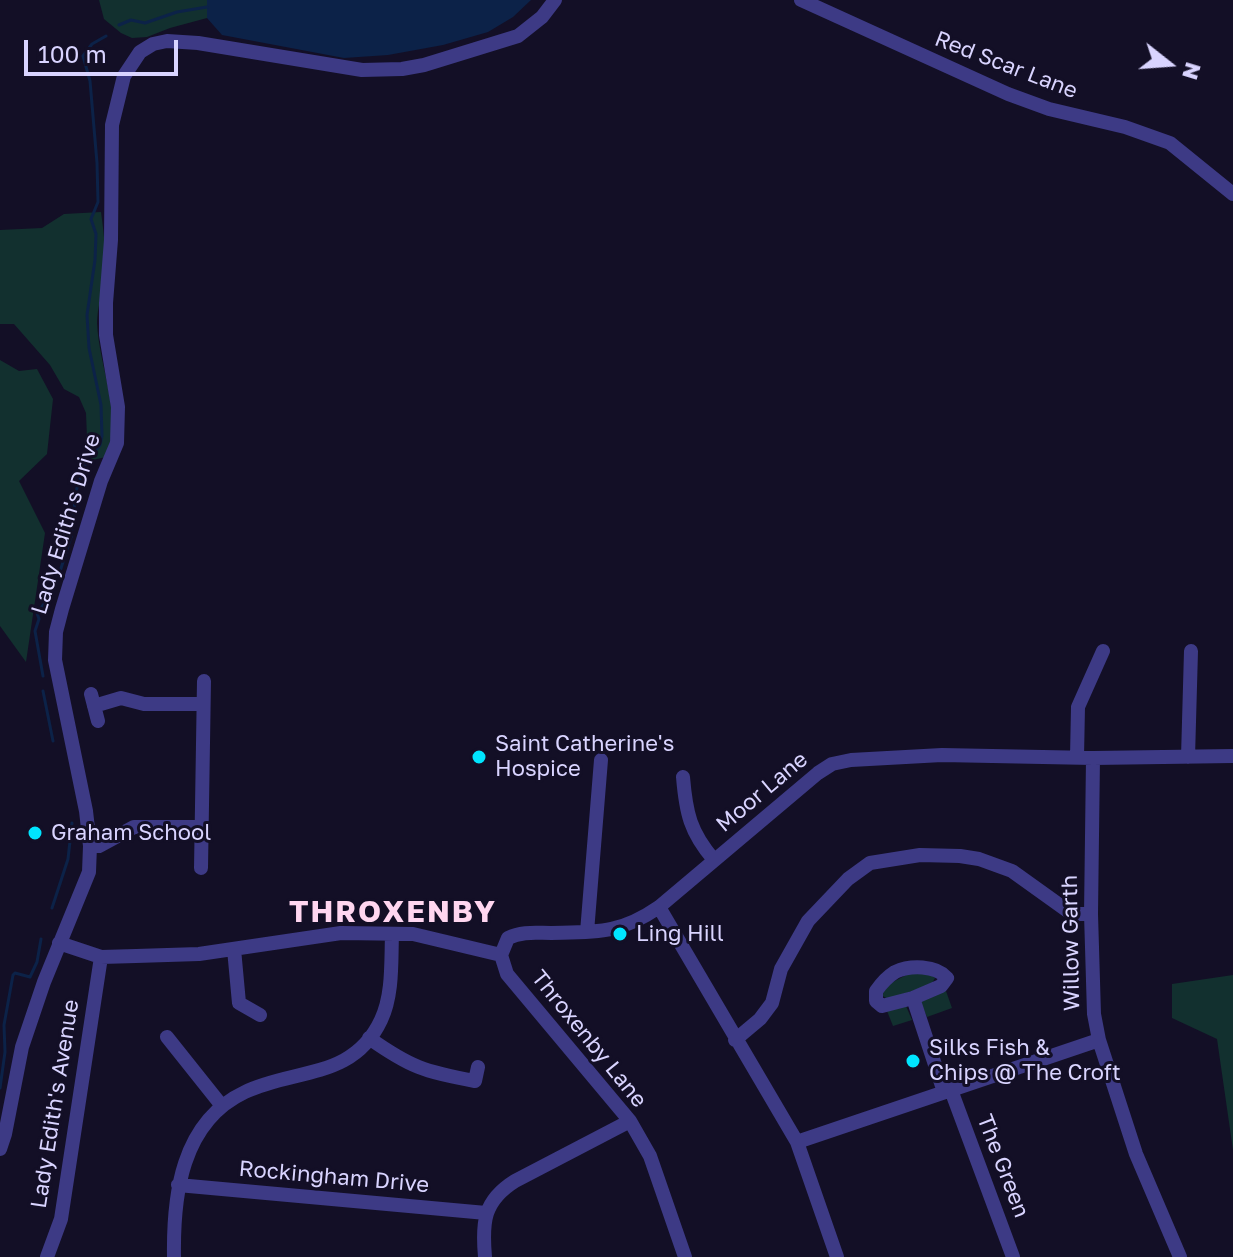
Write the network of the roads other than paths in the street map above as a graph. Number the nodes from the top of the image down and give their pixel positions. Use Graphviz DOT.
graph roads {
  1 [pos="555,0"];
  2 [pos="801,0"];
  3 [pos="1233,194"];
  4 [pos="1103,651"];
  5 [pos="1191,651"];
  6 [pos="204,681"];
  7 [pos="203,704"];
  8 [pos="94,707"];
  9 [pos="1233,756"];
  10 [pos="1077,757"];
  11 [pos="1188,757"];
  12 [pos="1093,758"];
  13 [pos="600,759"];
  14 [pos="683,775"];
  15 [pos="202,827"];
  16 [pos="90,846"];
  17 [pos="714,860"];
  18 [pos="201,868"];
  19 [pos="659,907"];
  20 [pos="1091,914"];
  21 [pos="587,932"];
  22 [pos="392,935"];
  23 [pos="59,943"];
  24 [pos="234,949"];
  25 [pos="501,955"];
  26 [pos="101,957"];
  27 [pos="913,998"];
  28 [pos="260,1015"];
  29 [pos="167,1037"];
  30 [pos="369,1038"];
  31 [pos="735,1040"];
  32 [pos="1099,1040"];
  33 [pos="476,1074"];
  34 [pos="947,1091"];
  35 [pos="222,1106"];
  36 [pos="630,1121"];
  37 [pos="797,1142"];
  38 [pos="0,1149"];
  39 [pos="178,1185"];
  40 [pos="486,1213"];
  41 [pos="47,1257"];
  42 [pos="174,1257"];
  43 [pos="485,1257"];
  44 [pos="685,1257"];
  45 [pos="837,1257"];
  46 [pos="1013,1257"];
  47 [pos="1180,1257"];
  1 -- 16 [label="street, Lady Edith's Drive"];
  2 -- 3 [label="street, Red Scar Lane"];
  4 -- 10 [label="street"];
  5 -- 11 [label="street"];
  6 -- 7 [label="street"];
  7 -- 8 [label="street"];
  7 -- 15 [label="street"];
  9 -- 11 [label="street, Moor Lane"];
  10 -- 12 [label="street, Moor Lane"];
  10 -- 17 [label="street, Moor Lane"];
  11 -- 12 [label="street, Moor Lane"];
  12 -- 20 [label="street, Willow Garth"];
  13 -- 21 [label="street"];
  14 -- 17 [label="street"];
  15 -- 16 [label="street"];
  15 -- 18 [label="street"];
  16 -- 23 [label="street, Lady Edith's Drive"];
  17 -- 19 [label="street, Moor Lane"];
  19 -- 21 [label="street, Moor Lane"];
  19 -- 31 [label="street"];
  20 -- 31 [label="street"];
  20 -- 32 [label="street, Willow Garth"];
  21 -- 25 [label="street, Moor Lane"];
  22 -- 24 [label="street"];
  22 -- 25 [label="street"];
  22 -- 30 [label="street"];
  23 -- 26 [label="street"];
  23 -- 38 [label="street, Lady Edith's Drive"];
  24 -- 26 [label="street"];
  24 -- 28 [label="street"];
  25 -- 36 [label="street, Throxenby Lane"];
  26 -- 41 [label="street, Lady Edith's Avenue"];
  27 -- 34 [label="street, The Green"];
  29 -- 35 [label="street"];
  30 -- 33 [label="street"];
  30 -- 35 [label="street"];
  31 -- 37 [label="street"];
  32 -- 34 [label="street"];
  32 -- 47 [label="street, Willow Garth"];
  34 -- 37 [label="street"];
  34 -- 46 [label="street, The Green"];
  35 -- 39 [label="street"];
  36 -- 40 [label="street"];
  36 -- 44 [label="street, Throxenby Lane"];
  37 -- 45 [label="street"];
  39 -- 40 [label="street, Rockingham Drive"];
  39 -- 42 [label="street"];
  40 -- 43 [label="street"];
}
